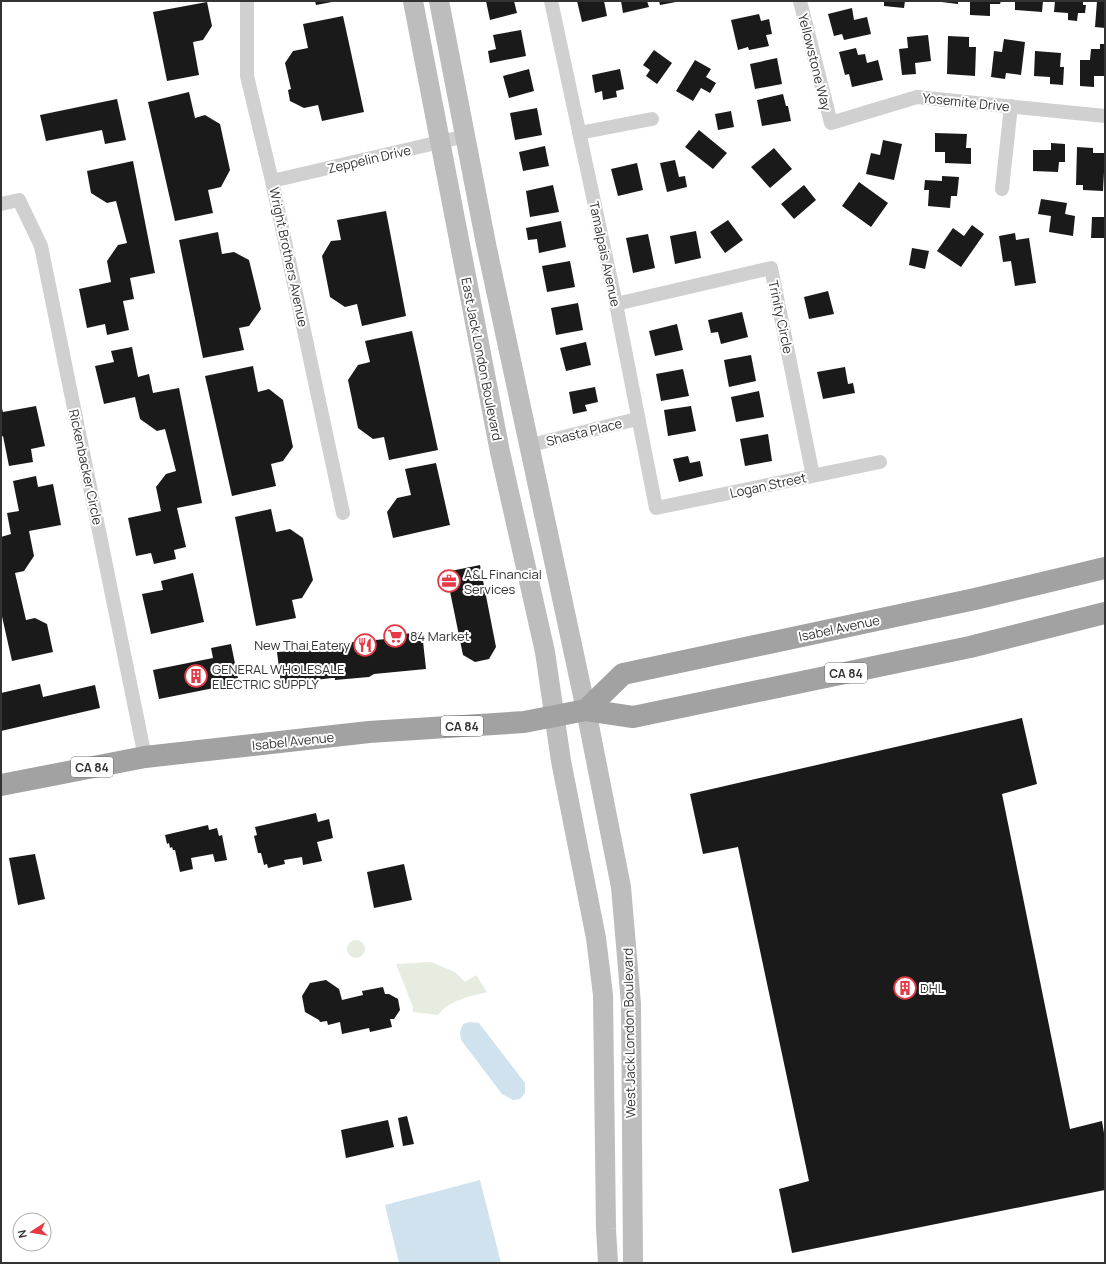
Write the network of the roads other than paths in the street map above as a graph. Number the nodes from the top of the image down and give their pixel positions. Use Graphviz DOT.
graph roads {
  1 [pos="247,1"];
  2 [pos="413,1"];
  3 [pos="439,1"];
  4 [pos="551,1"];
  5 [pos="800,1"];
  6 [pos="1011,106"];
  7 [pos="1105,116"];
  8 [pos="652,119"];
  9 [pos="831,123"];
  10 [pos="579,133"];
  11 [pos="466,136"];
  12 [pos="441,142"];
  13 [pos="272,181"];
  14 [pos="1002,189"];
  15 [pos="1,204"];
  16 [pos="616,304"];
  17 [pos="637,419"];
  18 [pos="531,445"];
  19 [pos="880,462"];
  20 [pos="813,476"];
  21 [pos="656,508"];
  22 [pos="343,513"];
  23 [pos="1105,568"];
  24 [pos="1105,613"];
  25 [pos="586,710"];
  26 [pos="555,716"];
  27 [pos="145,756"];
  28 [pos="1,785"];
  29 [pos="608,1263"];
  30 [pos="632,1263"];
  1 -- 13 [label="street, Wright Brothers Avenue"];
  2 -- 12 [label="main road, East Jack London Boulevard"];
  3 -- 11 [label="main road, East Jack London Boulevard"];
  4 -- 10 [label="street, Tamalpais Avenue"];
  5 -- 9 [label="street, Yellowstone Way"];
  6 -- 7 [label="street, Yosemite Drive"];
  6 -- 9 [label="street, Yosemite Drive"];
  6 -- 14 [label="street"];
  8 -- 10 [label="street"];
  10 -- 16 [label="street, Tamalpais Avenue"];
  11 -- 12 [label="street, Zeppelin Drive"];
  11 -- 18 [label="main road, East Jack London Boulevard"];
  12 -- 13 [label="street, Zeppelin Drive"];
  12 -- 26 [label="main road, East Jack London Boulevard"];
  13 -- 22 [label="street, Wright Brothers Avenue"];
  15 -- 27 [label="street, Rickenbacker Circle"];
  16 -- 17 [label="street, Tamalpais Avenue"];
  16 -- 20 [label="street, Trinity Circle"];
  17 -- 18 [label="street, Shasta Place"];
  17 -- 21 [label="street, Tamalpais Avenue"];
  18 -- 25 [label="main road, East Jack London Boulevard"];
  19 -- 20 [label="street, Logan Street"];
  20 -- 21 [label="street, Logan Street"];
  23 -- 25 [label="highway, Isabel Avenue"];
  24 -- 25 [label="highway, Isabel Avenue / CA 84"];
  25 -- 26 [label="highway, Isabel Avenue / CA 84"];
  25 -- 30 [label="main road, West Jack London Boulevard"];
  26 -- 27 [label="highway, Isabel Avenue / CA 84"];
  26 -- 29 [label="main road, West Jack London Boulevard"];
  27 -- 28 [label="highway, Isabel Avenue / CA 84"];
}
